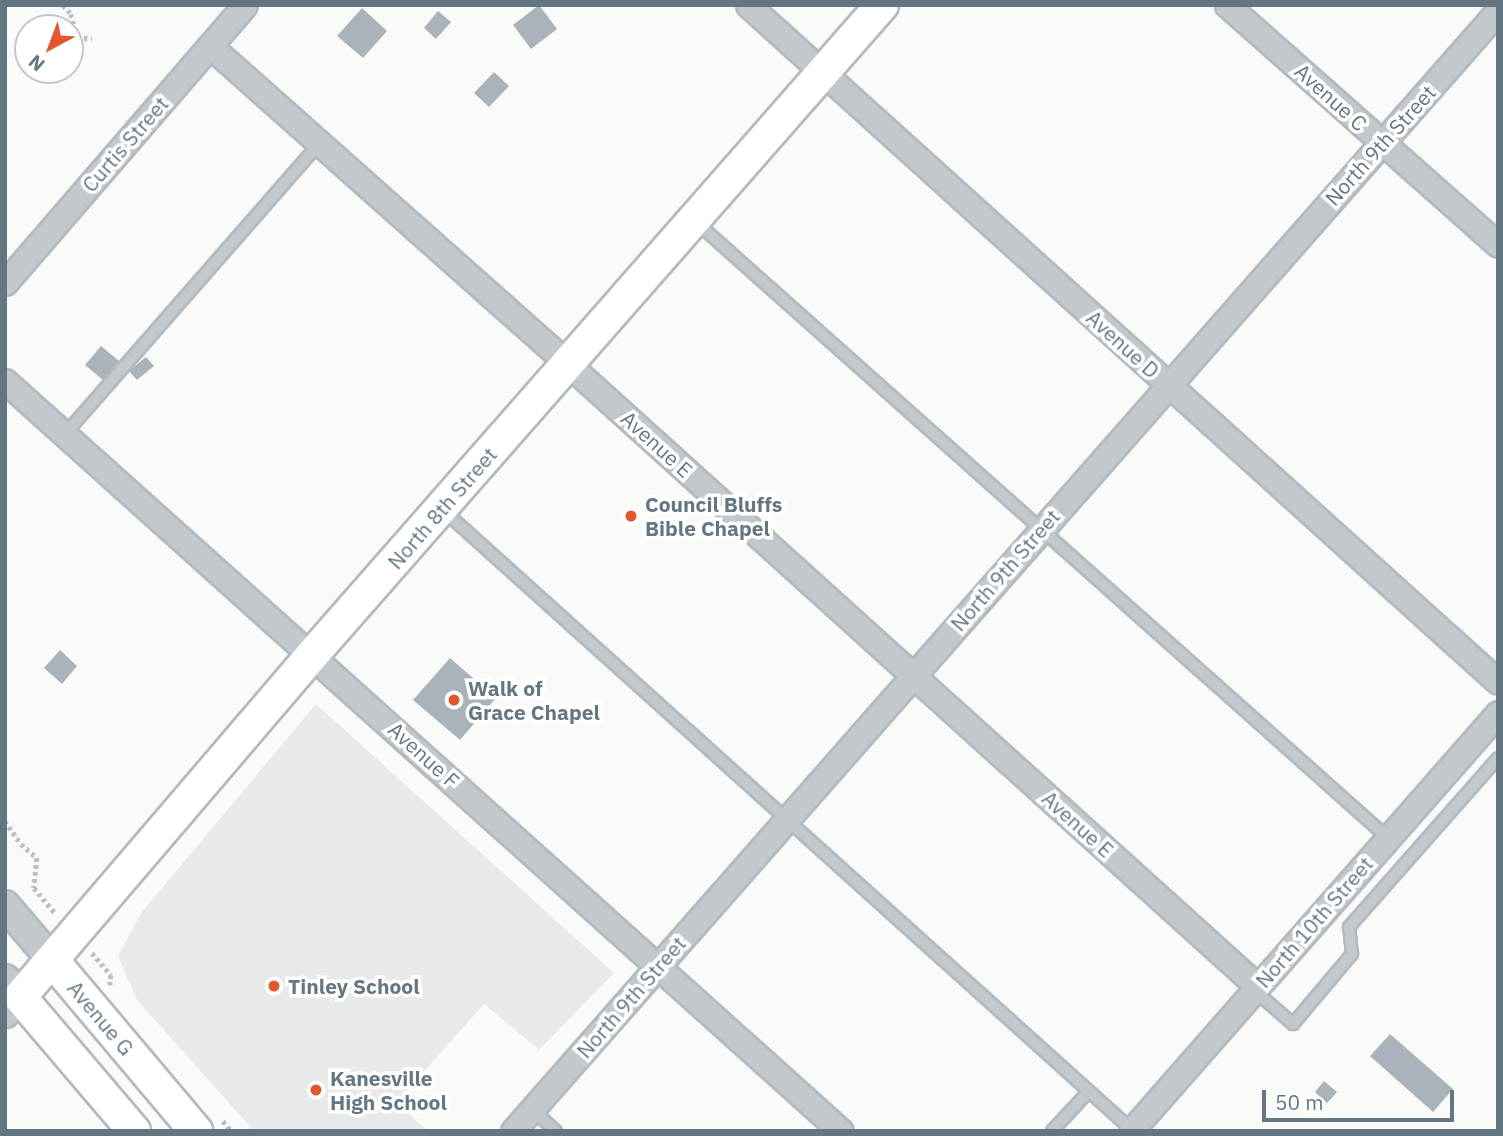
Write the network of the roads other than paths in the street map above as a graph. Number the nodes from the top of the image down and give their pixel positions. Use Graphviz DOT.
graph roads {
  1 [pos="245,5"];
  2 [pos="748,5"];
  3 [pos="883,5"];
  4 [pos="1227,5"];
  5 [pos="1498,12"];
  6 [pos="210,46"];
  7 [pos="823,73"];
  8 [pos="1382,142"];
  9 [pos="320,143"];
  10 [pos="694,220"];
  11 [pos="1498,244"];
  12 [pos="5,283"];
  13 [pos="568,364"];
  14 [pos="5,381"];
  15 [pos="1168,384"];
  16 [pos="65,434"];
  17 [pos="441,509"];
  18 [pos="1041,529"];
  19 [pos="313,654"];
  20 [pos="913,675"];
  21 [pos="1498,682"];
  22 [pos="1498,713"];
  23 [pos="1498,758"];
  24 [pos="787,818"];
  25 [pos="1388,838"];
  26 [pos="5,905"];
  27 [pos="52,960"];
  28 [pos="658,966"];
  29 [pos="1255,988"];
  30 [pos="10,996"];
  31 [pos="1088,1091"];
  32 [pos="532,1110"];
  33 [pos="1131,1130"];
  34 [pos="134,1131"];
  35 [pos="196,1131"];
  36 [pos="513,1131"];
  37 [pos="556,1131"];
  38 [pos="841,1131"];
  39 [pos="1052,1131"];
  1 -- 6 [label="street, Curtis Street"];
  2 -- 7 [label="street, Avenue D"];
  3 -- 7 [label="main road, North 8th Street"];
  4 -- 8 [label="street, Avenue C"];
  5 -- 8 [label="street, North 9th Street"];
  6 -- 9 [label="street, Avenue E"];
  6 -- 12 [label="street, Curtis Street"];
  7 -- 10 [label="main road, North 8th Street"];
  7 -- 15 [label="street, Avenue D"];
  8 -- 11 [label="street, Avenue C"];
  8 -- 15 [label="street, North 9th Street"];
  9 -- 13 [label="street, Avenue E"];
  9 -- 16 [label="lane"];
  10 -- 13 [label="main road, North 8th Street"];
  10 -- 18 [label="lane"];
  13 -- 17 [label="main road, North 8th Street"];
  13 -- 20 [label="street, Avenue E"];
  14 -- 16 [label="street, Avenue F"];
  15 -- 18 [label="street, North 9th Street"];
  15 -- 21 [label="street, Avenue D"];
  16 -- 19 [label="street, Avenue F"];
  17 -- 19 [label="main road, North 8th Street"];
  17 -- 24 [label="lane"];
  18 -- 20 [label="street, North 9th Street"];
  18 -- 25 [label="lane"];
  19 -- 27 [label="main road, North 8th Street"];
  19 -- 28 [label="street, Avenue F"];
  20 -- 24 [label="street, North 9th Street"];
  20 -- 29 [label="street, Avenue E"];
  22 -- 25 [label="street, North 10th Street"];
  23 -- 29 [label="lane"];
  24 -- 28 [label="street, North 9th Street"];
  24 -- 31 [label="lane"];
  25 -- 29 [label="street, North 10th Street"];
  26 -- 27 [label="street, Avenue G"];
  27 -- 30 [label="main road, North 8th Street"];
  27 -- 35 [label="main road, Avenue G"];
  28 -- 32 [label="street, North 9th Street"];
  28 -- 38 [label="street, Avenue F"];
  29 -- 33 [label="street, North 10th Street"];
  30 -- 34 [label="main road"];
  31 -- 33 [label="lane"];
  31 -- 39 [label="lane"];
  32 -- 36 [label="street, North 9th Street"];
  32 -- 37 [label="lane"];
}
